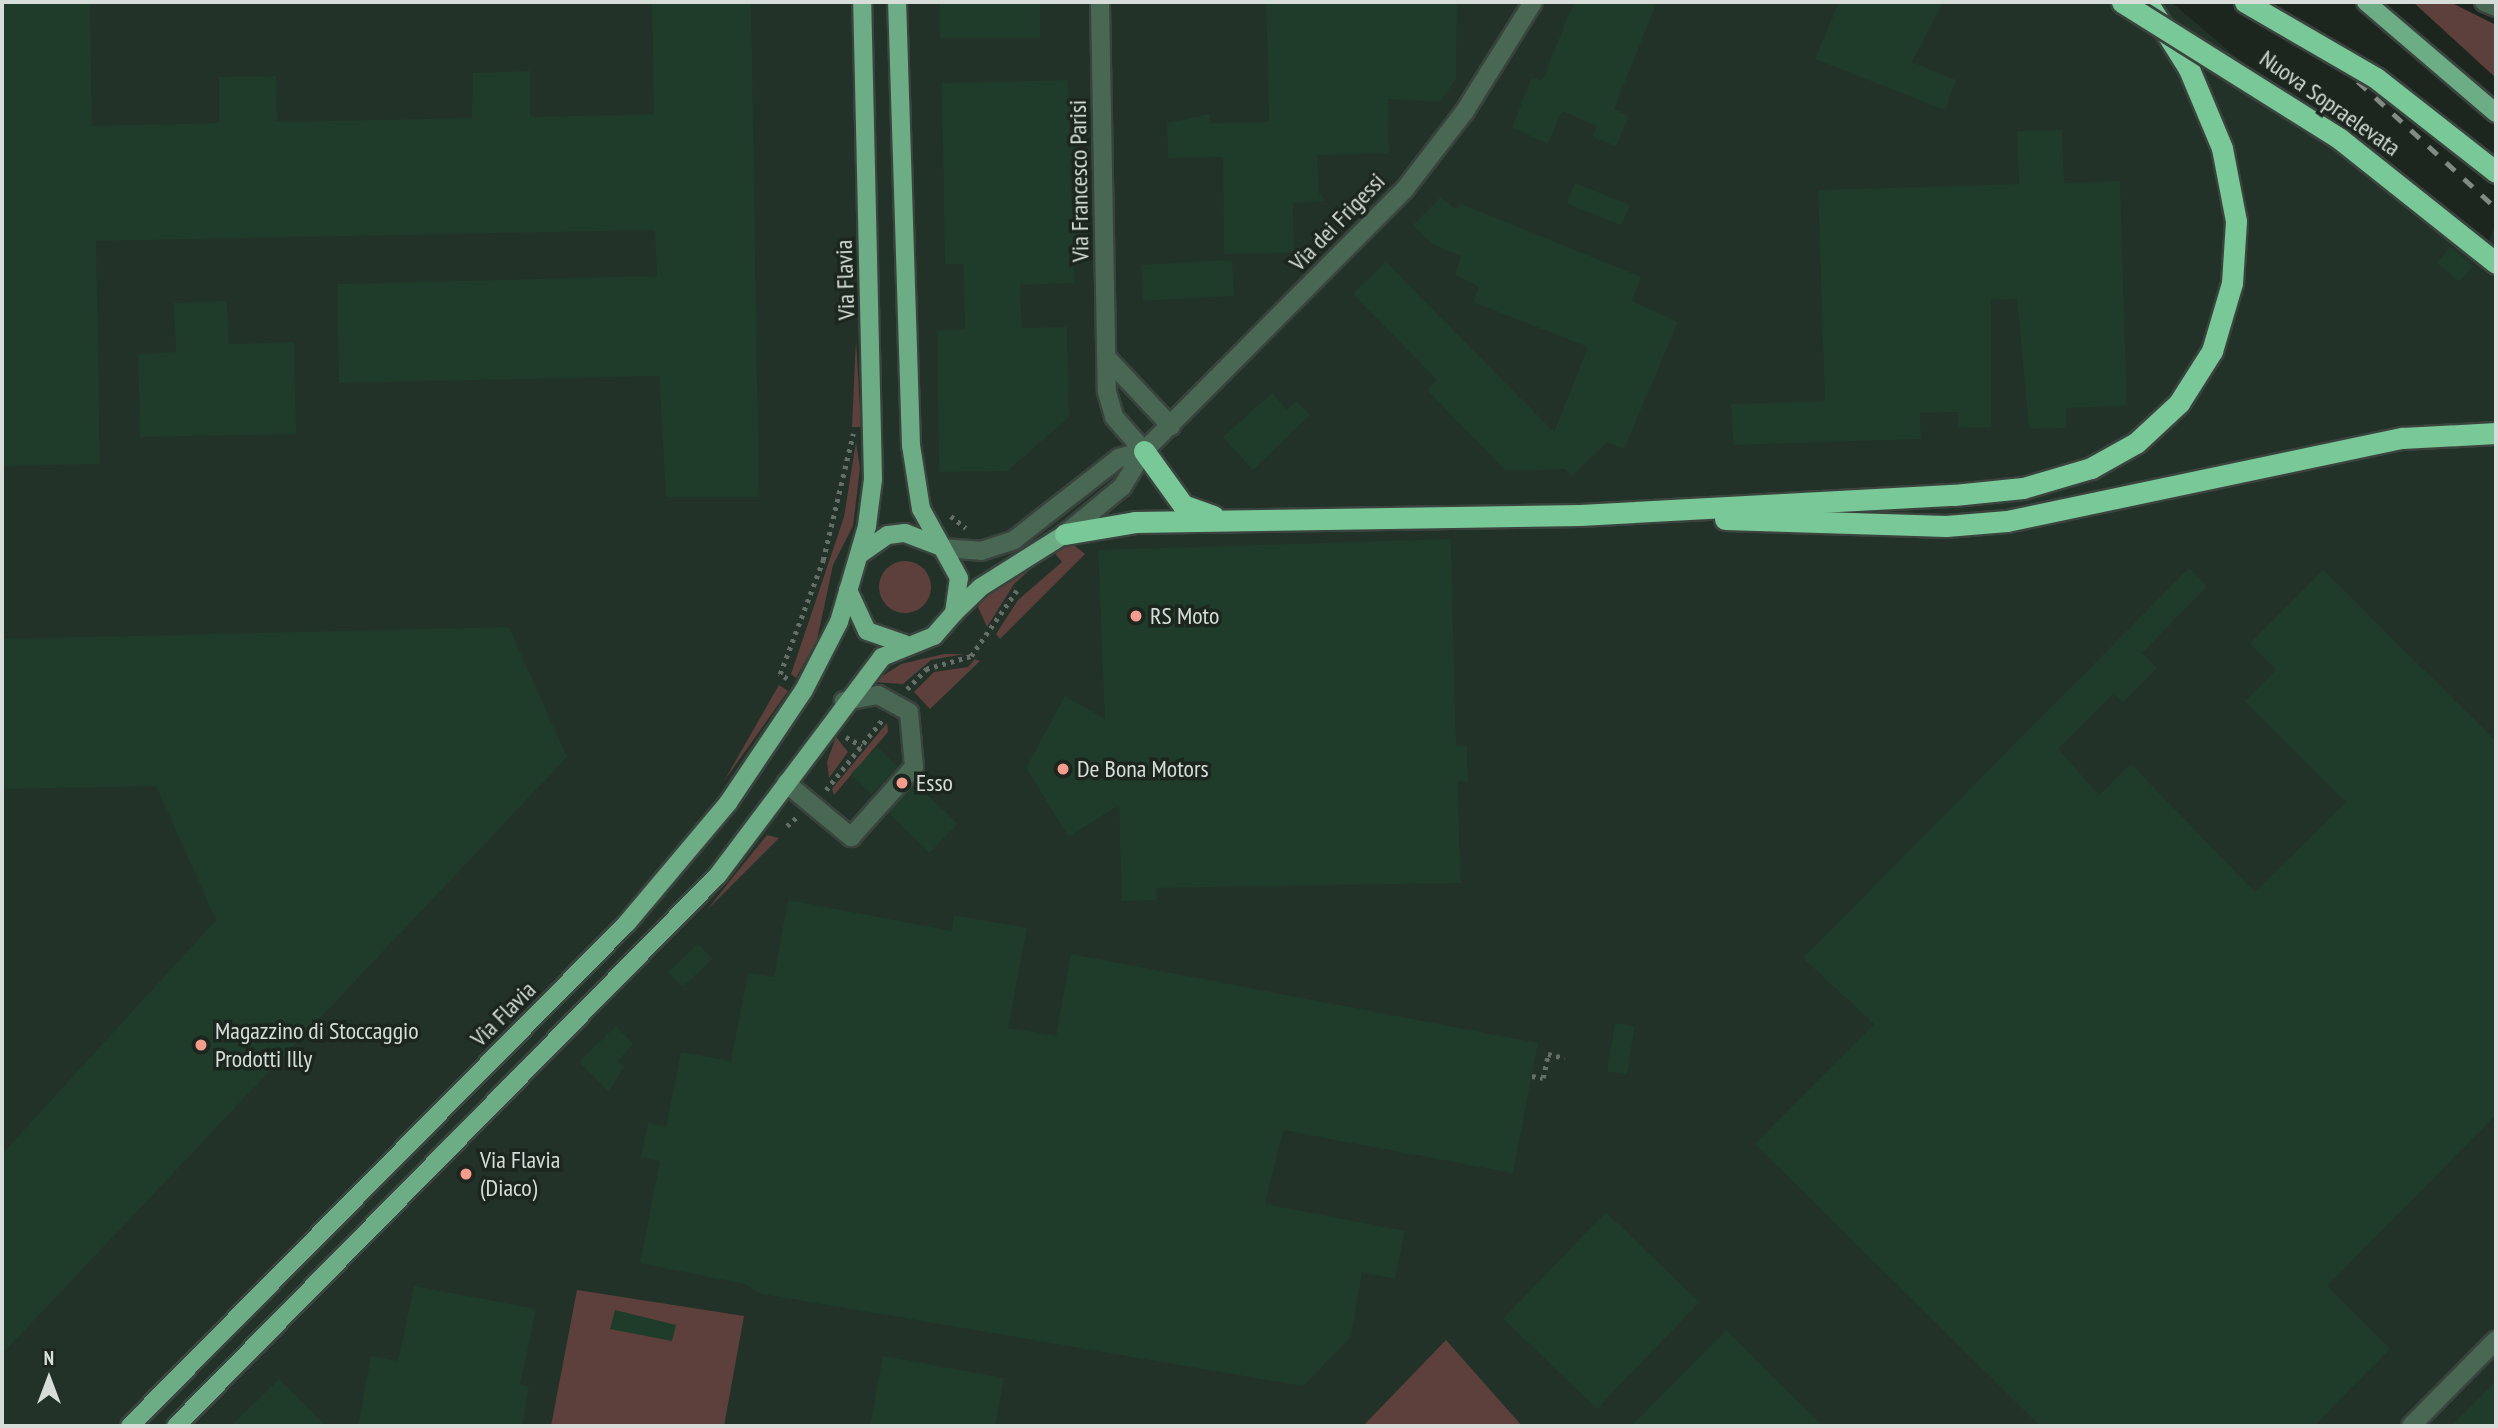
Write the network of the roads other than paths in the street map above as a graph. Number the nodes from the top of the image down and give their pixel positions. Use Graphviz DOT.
graph roads {
  1 [pos="862,2"];
  2 [pos="897,2"];
  3 [pos="1100,2"];
  4 [pos="1533,2"];
  5 [pos="2122,2"];
  6 [pos="2147,2"];
  7 [pos="2245,2"];
  8 [pos="2366,2"];
  9 [pos="2484,2"];
  10 [pos="2496,7"];
  11 [pos="2496,113"];
  12 [pos="2496,172"];
  13 [pos="2496,263"];
  14 [pos="1108,359"];
  15 [pos="1171,426"];
  16 [pos="2496,433"];
  17 [pos="1144,451"];
  18 [pos="1580,514"];
  19 [pos="1227,521"];
  20 [pos="1065,534"];
  21 [pos="942,548"];
  22 [pos="859,555"];
  23 [pos="848,590"];
  24 [pos="954,613"];
  25 [pos="904,644"];
  26 [pos="844,701"];
  27 [pos="786,783"];
  28 [pos="2496,1340"];
  29 [pos="130,1426"];
  30 [pos="176,1426"];
  31 [pos="2411,1426"];
  1 -- 22 [label="main road, Via Flavia"];
  2 -- 21 [label="main road"];
  3 -- 14 [label="street, Via Francesco Parisi"];
  4 -- 15 [label="street, Via dei Frigessi"];
  5 -- 13 [label="highway, Nuova Sopraelevata, bridge"];
  6 -- 18 [label="highway, bridge"];
  7 -- 12 [label="highway, Nuova Sopraelevata, bridge"];
  8 -- 11 [label="main road"];
  9 -- 10 [label="street"];
  14 -- 15 [label="street"];
  14 -- 17 [label="street, Via Francesco Parisi"];
  15 -- 17 [label="street, Via dei Frigessi"];
  16 -- 18 [label="highway"];
  17 -- 19 [label="highway"];
  17 -- 20 [label="street, Via dei Frigessi"];
  17 -- 21 [label="street, Via dei Frigessi"];
  18 -- 19 [label="highway"];
  19 -- 20 [label="highway"];
  20 -- 24 [label="main road"];
  21 -- 22 [label="main road"];
  21 -- 24 [label="main road"];
  22 -- 23 [label="main road, Via Flavia"];
  23 -- 25 [label="main road"];
  23 -- 29 [label="main road, Via Flavia"];
  24 -- 25 [label="main road"];
  25 -- 26 [label="main road"];
  26 -- 27 [label="main road"];
  26 -- 27 [label="street"];
  27 -- 30 [label="main road"];
  28 -- 31 [label="street"];
}
